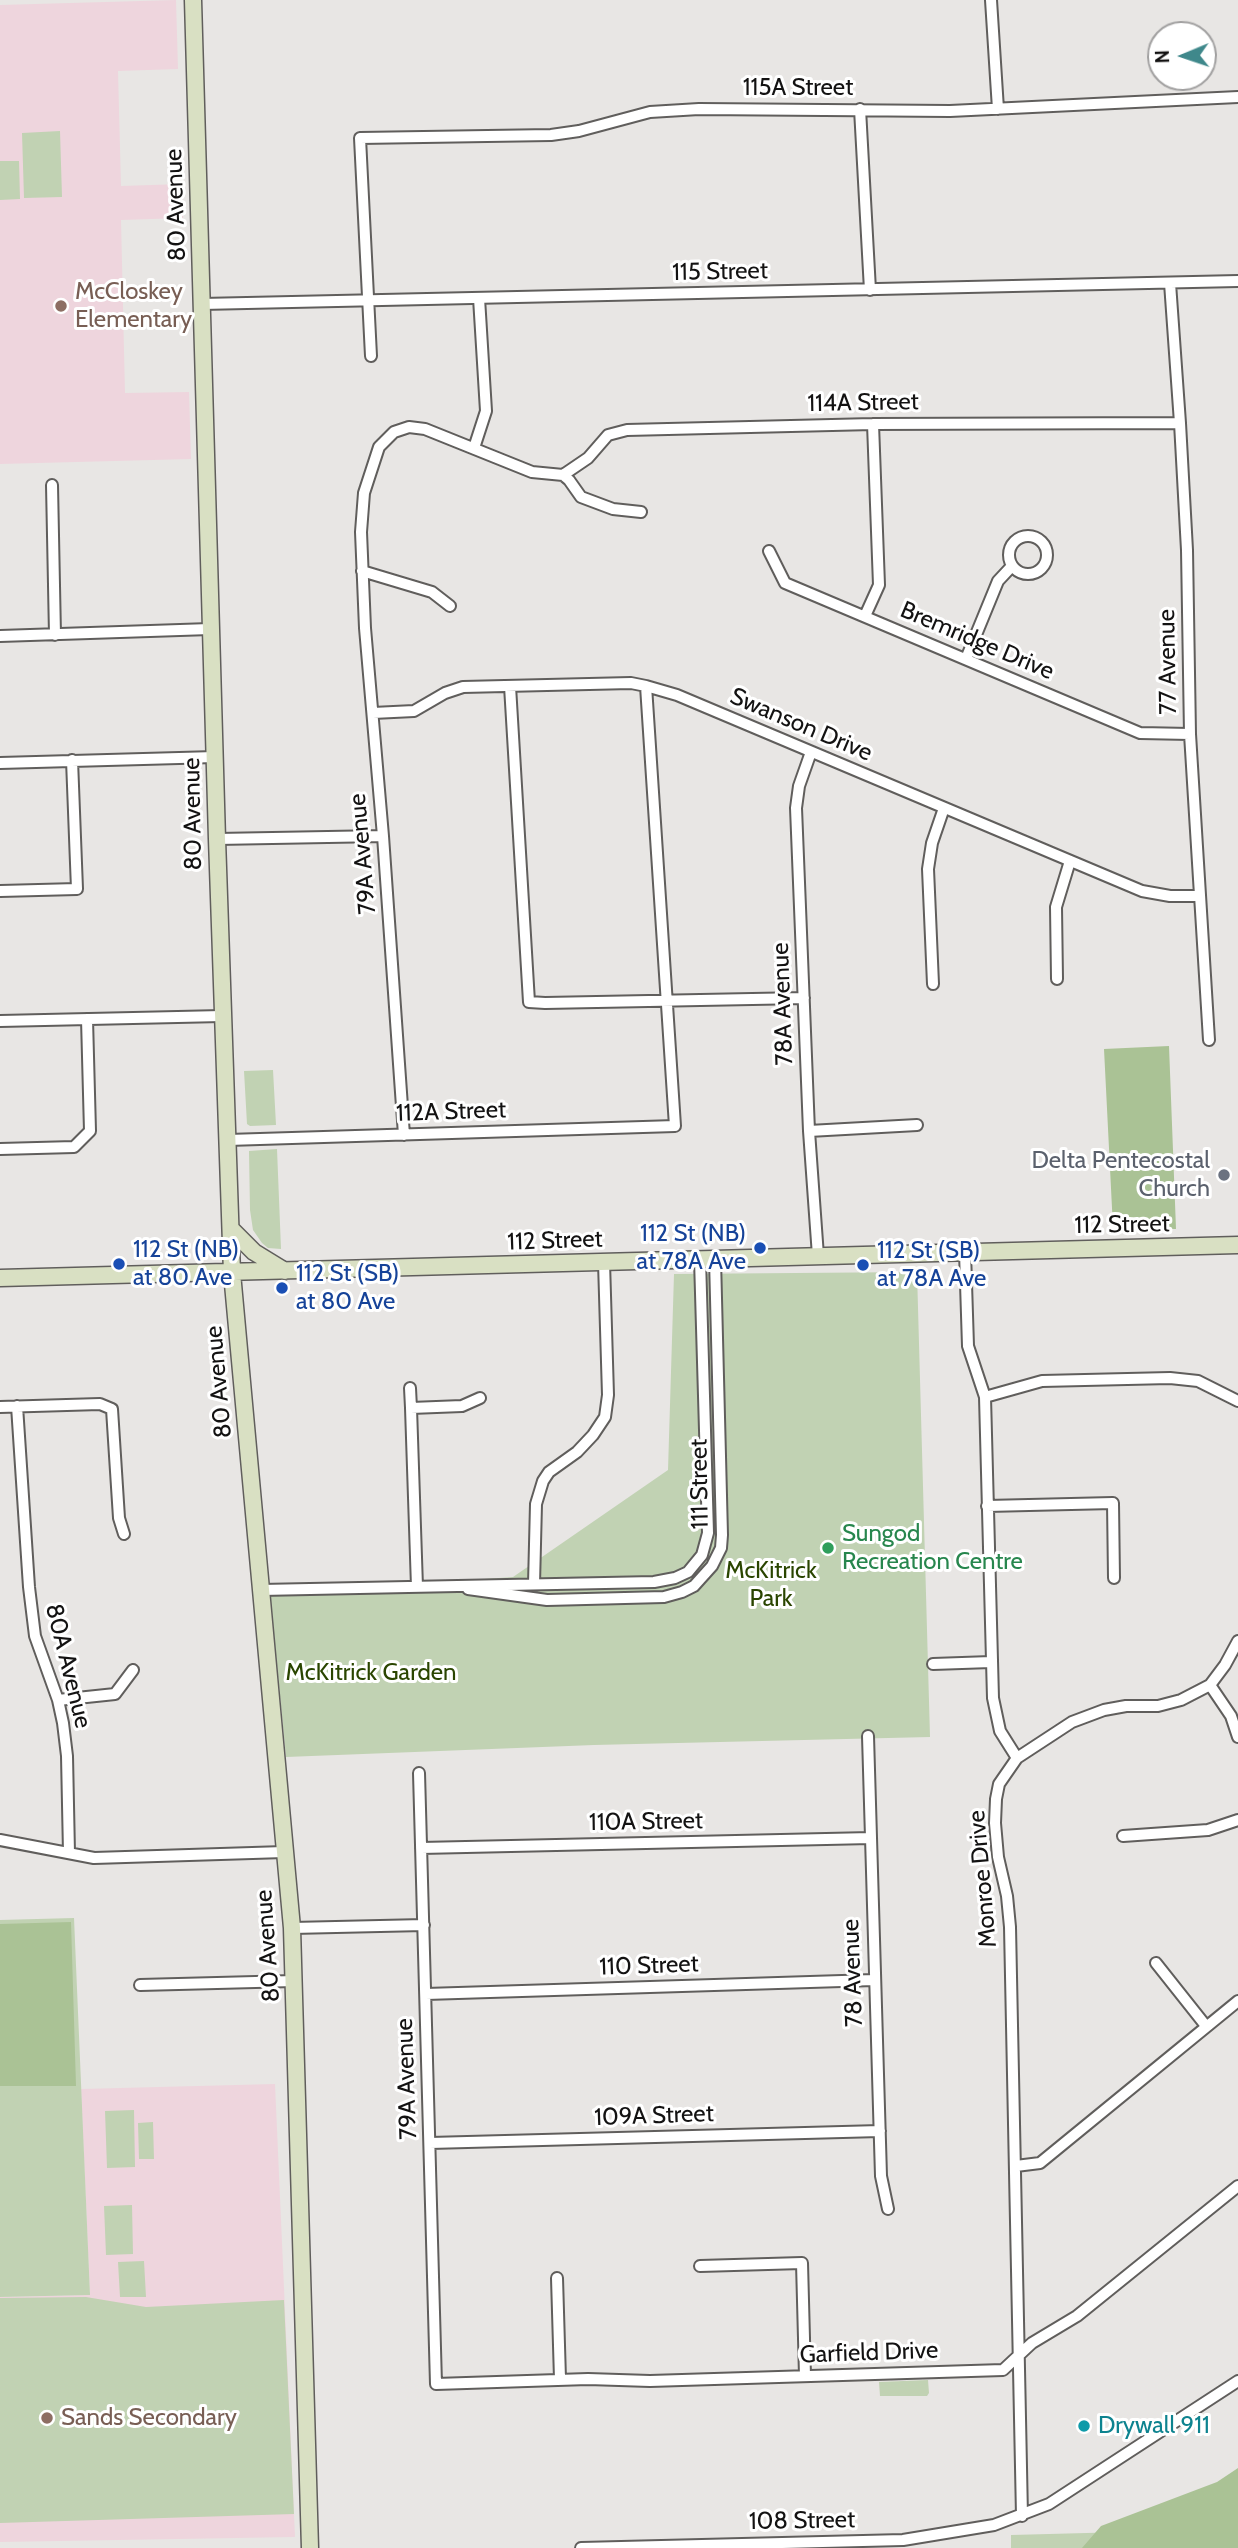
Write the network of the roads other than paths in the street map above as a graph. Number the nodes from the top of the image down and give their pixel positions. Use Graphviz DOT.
graph roads {
  1 [pos="192,0"];
  2 [pos="991,0"];
  3 [pos="1238,97"];
  4 [pos="860,109"];
  5 [pos="999,109"];
  6 [pos="1238,281"];
  7 [pos="1170,283"];
  8 [pos="870,290"];
  9 [pos="479,298"];
  10 [pos="368,300"];
  11 [pos="202,304"];
  12 [pos="371,356"];
  13 [pos="1180,423"];
  14 [pos="873,424"];
  15 [pos="474,448"];
  16 [pos="563,475"];
  17 [pos="52,485"];
  18 [pos="641,512"];
  19 [pos="769,551"];
  20 [pos="1012,566"];
  21 [pos="362,571"];
  22 [pos="450,606"];
  23 [pos="865,616"];
  24 [pos="210,629"];
  25 [pos="55,635"];
  26 [pos="0,636"];
  27 [pos="966,659"];
  28 [pos="510,686"];
  29 [pos="646,686"];
  30 [pos="373,713"];
  31 [pos="1191,734"];
  32 [pos="811,752"];
  33 [pos="215,757"];
  34 [pos="72,760"];
  35 [pos="0,763"];
  36 [pos="944,808"];
  37 [pos="383,836"];
  38 [pos="216,839"];
  39 [pos="1070,861"];
  40 [pos="0,891"];
  41 [pos="1200,896"];
  42 [pos="1057,979"];
  43 [pos="933,984"];
  44 [pos="804,998"];
  45 [pos="666,1000"];
  46 [pos="222,1016"];
  47 [pos="87,1019"];
  48 [pos="0,1021"];
  49 [pos="1209,1040"];
  50 [pos="917,1125"];
  51 [pos="810,1131"];
  52 [pos="404,1135"];
  53 [pos="228,1140"];
  54 [pos="0,1149"];
  55 [pos="230,1229"];
  56 [pos="1238,1245"];
  57 [pos="965,1252"];
  58 [pos="818,1256"];
  59 [pos="708,1259"];
  60 [pos="604,1262"];
  61 [pos="285,1271"];
  62 [pos="232,1273"];
  63 [pos="0,1278"];
  64 [pos="410,1388"];
  65 [pos="985,1397"];
  66 [pos="480,1398"];
  67 [pos="1238,1401"];
  68 [pos="0,1406"];
  69 [pos="17,1406"];
  70 [pos="411,1408"];
  71 [pos="988,1506"];
  72 [pos="124,1534"];
  73 [pos="1114,1578"];
  74 [pos="534,1584"];
  75 [pos="459,1586"];
  76 [pos="417,1587"];
  77 [pos="261,1590"];
  78 [pos="1238,1641"];
  79 [pos="991,1662"];
  80 [pos="933,1664"];
  81 [pos="133,1670"];
  82 [pos="1210,1685"];
  83 [pos="58,1700"];
  84 [pos="868,1736"];
  85 [pos="1238,1737"];
  86 [pos="1017,1758"];
  87 [pos="419,1773"];
  88 [pos="1238,1820"];
  89 [pos="1123,1836"];
  90 [pos="871,1838"];
  91 [pos="0,1840"];
  92 [pos="421,1848"];
  93 [pos="284,1852"];
  94 [pos="69,1853"];
  95 [pos="424,1925"];
  96 [pos="292,1928"];
  97 [pos="1156,1964"];
  98 [pos="874,1980"];
  99 [pos="294,1982"];
  100 [pos="140,1985"];
  101 [pos="426,1994"];
  102 [pos="1238,2001"];
  103 [pos="1206,2026"];
  104 [pos="880,2131"];
  105 [pos="430,2143"];
  106 [pos="1016,2166"];
  107 [pos="1238,2186"];
  108 [pos="888,2209"];
  109 [pos="700,2266"];
  110 [pos="557,2278"];
  111 [pos="1020,2354"];
  112 [pos="805,2376"];
  113 [pos="560,2379"];
  114 [pos="1238,2381"];
  115 [pos="436,2384"];
  116 [pos="1022,2516"];
  117 [pos="932,2542"];
  118 [pos="310,2548"];
  119 [pos="581,2548"];
  1 -- 11 [label="street, 80 Avenue"];
  2 -- 5 [label="street"];
  3 -- 5 [label="street, 115A Street"];
  4 -- 5 [label="street, 115A Street"];
  4 -- 8 [label="street"];
  4 -- 10 [label="street, 115A Street"];
  6 -- 7 [label="street, 115 Street"];
  7 -- 8 [label="street, 115 Street"];
  7 -- 13 [label="street, 77 Avenue"];
  8 -- 9 [label="street, 115 Street"];
  9 -- 10 [label="street, 115 Street"];
  9 -- 15 [label="street"];
  10 -- 11 [label="street, 115 Street"];
  10 -- 12 [label="street"];
  11 -- 24 [label="street, 80 Avenue"];
  13 -- 14 [label="street, 114A Street"];
  13 -- 31 [label="street, 77 Avenue"];
  14 -- 16 [label="street, 114A Street"];
  14 -- 23 [label="street"];
  15 -- 16 [label="street"];
  15 -- 21 [label="street, 79A Avenue"];
  16 -- 18 [label="street"];
  17 -- 25 [label="street"];
  19 -- 23 [label="street, Bremridge Drive"];
  20 -- 27 [label="street"];
  21 -- 22 [label="street"];
  21 -- 30 [label="street, 79A Avenue"];
  23 -- 27 [label="street, Bremridge Drive"];
  24 -- 25 [label="street"];
  24 -- 33 [label="street, 80 Avenue"];
  25 -- 26 [label="street"];
  27 -- 31 [label="street, Bremridge Drive"];
  28 -- 29 [label="street, Swanson Drive"];
  28 -- 30 [label="street, Swanson Drive"];
  28 -- 45 [label="street"];
  29 -- 32 [label="street, Swanson Drive"];
  29 -- 45 [label="street"];
  30 -- 37 [label="street, 79A Avenue"];
  31 -- 41 [label="street, 77 Avenue"];
  32 -- 36 [label="street, Swanson Drive"];
  32 -- 44 [label="street, 78A Avenue"];
  33 -- 34 [label="street"];
  33 -- 38 [label="street, 80 Avenue"];
  34 -- 35 [label="street"];
  34 -- 40 [label="street"];
  36 -- 39 [label="street, Swanson Drive"];
  36 -- 43 [label="street"];
  37 -- 38 [label="street"];
  37 -- 52 [label="street, 79A Avenue"];
  38 -- 46 [label="street, 80 Avenue"];
  39 -- 41 [label="street, Swanson Drive"];
  39 -- 42 [label="street"];
  41 -- 49 [label="street, 77 Avenue"];
  44 -- 45 [label="street"];
  44 -- 51 [label="street, 78A Avenue"];
  45 -- 52 [label="street, 112A Street"];
  46 -- 47 [label="street"];
  46 -- 53 [label="street, 80 Avenue"];
  47 -- 48 [label="street"];
  47 -- 54 [label="street"];
  50 -- 51 [label="street"];
  51 -- 58 [label="street, 78A Avenue"];
  52 -- 53 [label="street, 112A Street"];
  53 -- 55 [label="street, 80 Avenue"];
  55 -- 61 [label="street"];
  55 -- 62 [label="street, 80 Avenue"];
  56 -- 57 [label="street, 112 Street"];
  57 -- 58 [label="street, 112 Street"];
  57 -- 65 [label="street"];
  58 -- 59 [label="street, 112 Street"];
  59 -- 60 [label="street, 112 Street"];
  59 -- 74 [label="street, 111 Street"];
  59 -- 75 [label="street, 111 Street"];
  60 -- 61 [label="street, 112 Street"];
  60 -- 74 [label="street"];
  61 -- 62 [label="street, 112 Street"];
  62 -- 63 [label="street, 112 Street"];
  62 -- 77 [label="street, 80 Avenue"];
  64 -- 70 [label="street"];
  65 -- 67 [label="street"];
  65 -- 71 [label="street"];
  66 -- 70 [label="street"];
  68 -- 69 [label="street"];
  69 -- 72 [label="street"];
  69 -- 83 [label="street, 80A Avenue"];
  70 -- 76 [label="street"];
  71 -- 73 [label="street"];
  71 -- 79 [label="street"];
  74 -- 75 [label="street, 111 Street"];
  75 -- 76 [label="street, 111 Street"];
  76 -- 77 [label="street, 111 Street"];
  77 -- 93 [label="street, 80 Avenue"];
  78 -- 82 [label="street"];
  79 -- 80 [label="street"];
  79 -- 86 [label="street"];
  81 -- 83 [label="street"];
  82 -- 85 [label="street"];
  82 -- 86 [label="street"];
  83 -- 94 [label="street, 80A Avenue"];
  84 -- 90 [label="street, 78 Avenue"];
  86 -- 106 [label="street, Monroe Drive"];
  87 -- 92 [label="street, 79A Avenue"];
  88 -- 89 [label="street"];
  90 -- 92 [label="street, 110A Street"];
  90 -- 98 [label="street, 78 Avenue"];
  91 -- 94 [label="street"];
  92 -- 95 [label="street, 79A Avenue"];
  93 -- 94 [label="street"];
  93 -- 96 [label="street, 80 Avenue"];
  95 -- 96 [label="street"];
  95 -- 101 [label="street, 79A Avenue"];
  96 -- 99 [label="street, 80 Avenue"];
  97 -- 103 [label="street"];
  98 -- 101 [label="street, 110 Street"];
  98 -- 104 [label="street, 78 Avenue"];
  99 -- 100 [label="street"];
  99 -- 118 [label="street, 80 Avenue"];
  101 -- 105 [label="street, 79A Avenue"];
  102 -- 103 [label="street"];
  103 -- 106 [label="street"];
  104 -- 105 [label="street, 109A Street"];
  104 -- 108 [label="street, 78 Avenue"];
  105 -- 115 [label="street, 79A Avenue"];
  106 -- 111 [label="street, Monroe Drive"];
  107 -- 111 [label="street, Garfield Drive"];
  109 -- 112 [label="street"];
  110 -- 113 [label="street"];
  111 -- 112 [label="street, Garfield Drive"];
  111 -- 116 [label="street, Monroe Drive"];
  112 -- 113 [label="street, Garfield Drive"];
  113 -- 115 [label="street, Garfield Drive"];
  114 -- 116 [label="street, 108 Street"];
  116 -- 117 [label="street, 108 Street"];
  117 -- 119 [label="street, 108 Street"];
}
